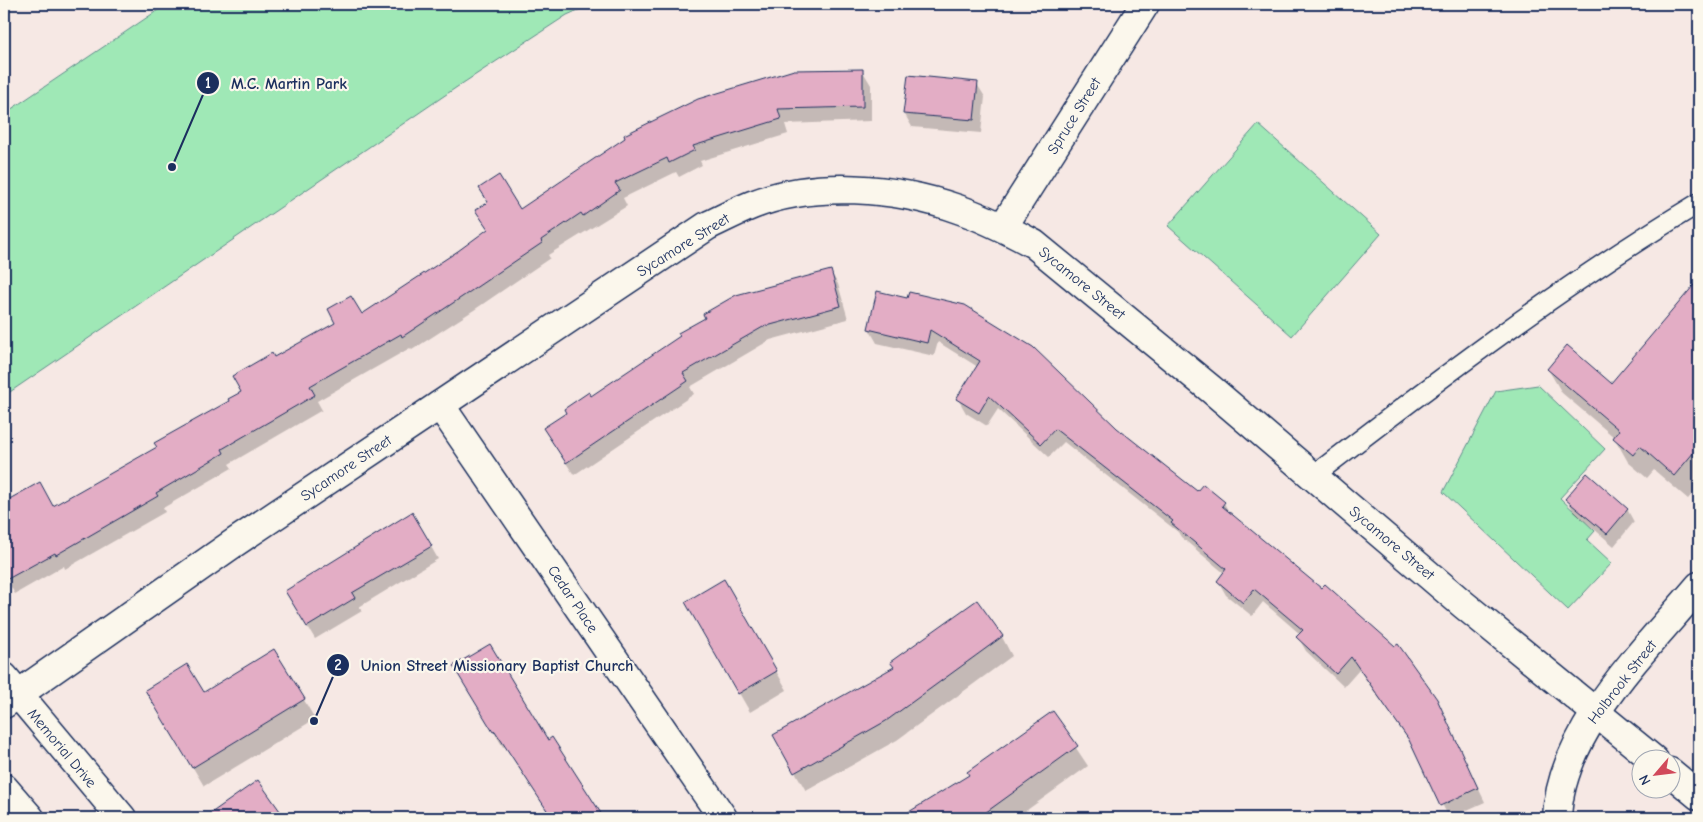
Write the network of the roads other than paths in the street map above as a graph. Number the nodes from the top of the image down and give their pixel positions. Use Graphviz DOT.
graph roads {
  1 [pos="1145,4"];
  2 [pos="1699,203"];
  3 [pos="1003,227"];
  4 [pos="440,405"];
  5 [pos="1313,476"];
  6 [pos="1699,586"];
  7 [pos="8,692"];
  8 [pos="1595,712"];
  9 [pos="1642,750"];
  10 [pos="1680,780"];
  11 [pos="4,788"];
  12 [pos="1699,796"];
  13 [pos="30,818"];
  14 [pos="122,818"];
  15 [pos="723,818"];
  16 [pos="1557,818"];
  1 -- 3 [label="street, Spruce Street"];
  2 -- 5 [label="lane"];
  3 -- 4 [label="street, Sycamore Street"];
  3 -- 5 [label="street, Sycamore Street"];
  4 -- 7 [label="street, Sycamore Street"];
  4 -- 15 [label="street, Cedar Place"];
  5 -- 8 [label="street, Sycamore Street"];
  6 -- 8 [label="street, Holbrook Street"];
  7 -- 14 [label="street, Memorial Drive"];
  8 -- 9 [label="street, Sycamore Street"];
  8 -- 16 [label="street, Holbrook Street"];
  10 -- 12 [label="street"];
  11 -- 13 [label="street"];
}
